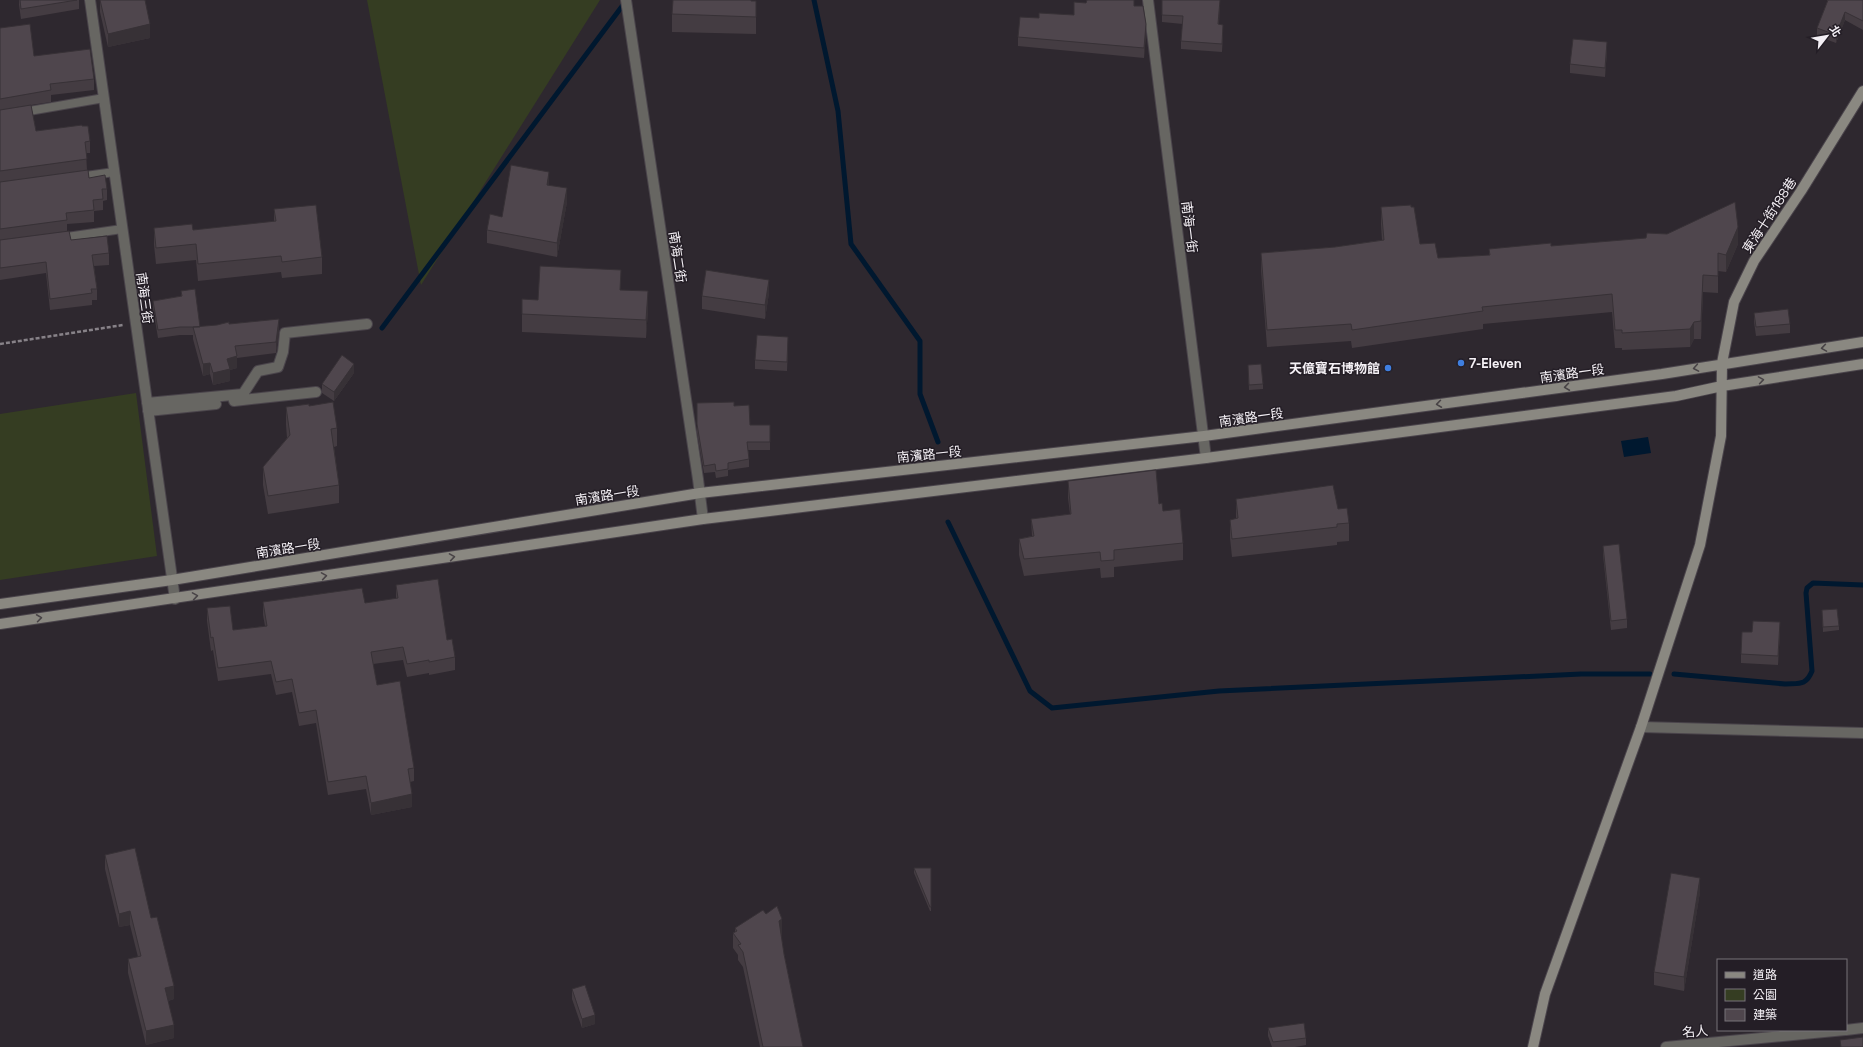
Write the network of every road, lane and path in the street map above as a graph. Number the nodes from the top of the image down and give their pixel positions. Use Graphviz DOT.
graph roads {
  1 [pos="90,0"];
  2 [pos="103,0"];
  3 [pos="626,0"];
  4 [pos="1148,0"];
  5 [pos="1863,92"];
  6 [pos="104,98"];
  7 [pos="0,116"];
  8 [pos="114,172"];
  9 [pos="69,178"];
  10 [pos="122,228"];
  11 [pos="54,238"];
  12 [pos="136,323"];
  13 [pos="367,324"];
  14 [pos="1863,342"];
  15 [pos="0,344"];
  16 [pos="1722,363"];
  17 [pos="1863,364"];
  18 [pos="1722,386"];
  19 [pos="316,392"];
  20 [pos="148,407"];
  21 [pos="1204,436"];
  22 [pos="1206,458"];
  23 [pos="700,493"];
  24 [pos="703,519"];
  25 [pos="172,580"];
  26 [pos="175,599"];
  27 [pos="0,604"];
  28 [pos="0,624"];
  29 [pos="1641,727"];
  30 [pos="1863,733"];
  31 [pos="1863,1028"];
  32 [pos="1847,1030"];
  33 [pos="1835,1031"];
  34 [pos="1533,1047"];
  35 [pos="1666,1047"];
  1 -- 2 [label="street"];
  1 -- 6 [label="street, 南海三街"];
  3 -- 23 [label="street, 南海二街"];
  4 -- 21 [label="street, 南海一街"];
  5 -- 16 [label="main road, 東海十街188巷"];
  6 -- 7 [label="lane"];
  6 -- 8 [label="street, 南海三街"];
  8 -- 9 [label="lane"];
  8 -- 10 [label="street, 南海三街"];
  10 -- 11 [label="lane"];
  10 -- 12 [label="street, 南海三街"];
  12 -- 15 [label="path"];
  12 -- 20 [label="street, 南海三街"];
  13 -- 20 [label="street"];
  14 -- 16 [label="main road, 南濱路一段, one-way"];
  16 -- 18 [label="main road, 東海十街188巷"];
  16 -- 21 [label="main road, 南濱路一段, one-way"];
  18 -- 17 [label="main road, one-way"];
  18 -- 22 [label="main road"];
  18 -- 29 [label="main road, 東海十街188巷"];
  19 -- 20 [label="street"];
  20 -- 25 [label="street, 南海三街"];
  21 -- 22 [label="street, 南海一街"];
  21 -- 23 [label="main road, 南濱路一段"];
  22 -- 24 [label="main road"];
  23 -- 24 [label="street, 南海二街"];
  23 -- 25 [label="main road, 南濱路一段"];
  26 -- 24 [label="main road, one-way"];
  25 -- 26 [label="street, 南海三街"];
  25 -- 27 [label="main road, 南濱路一段"];
  28 -- 26 [label="main road, one-way"];
  29 -- 30 [label="street"];
  29 -- 34 [label="main road, 東海十街188巷"];
  31 -- 32 [label="street, 名人"];
  33 -- 35 [label="street, 名人"];
}
